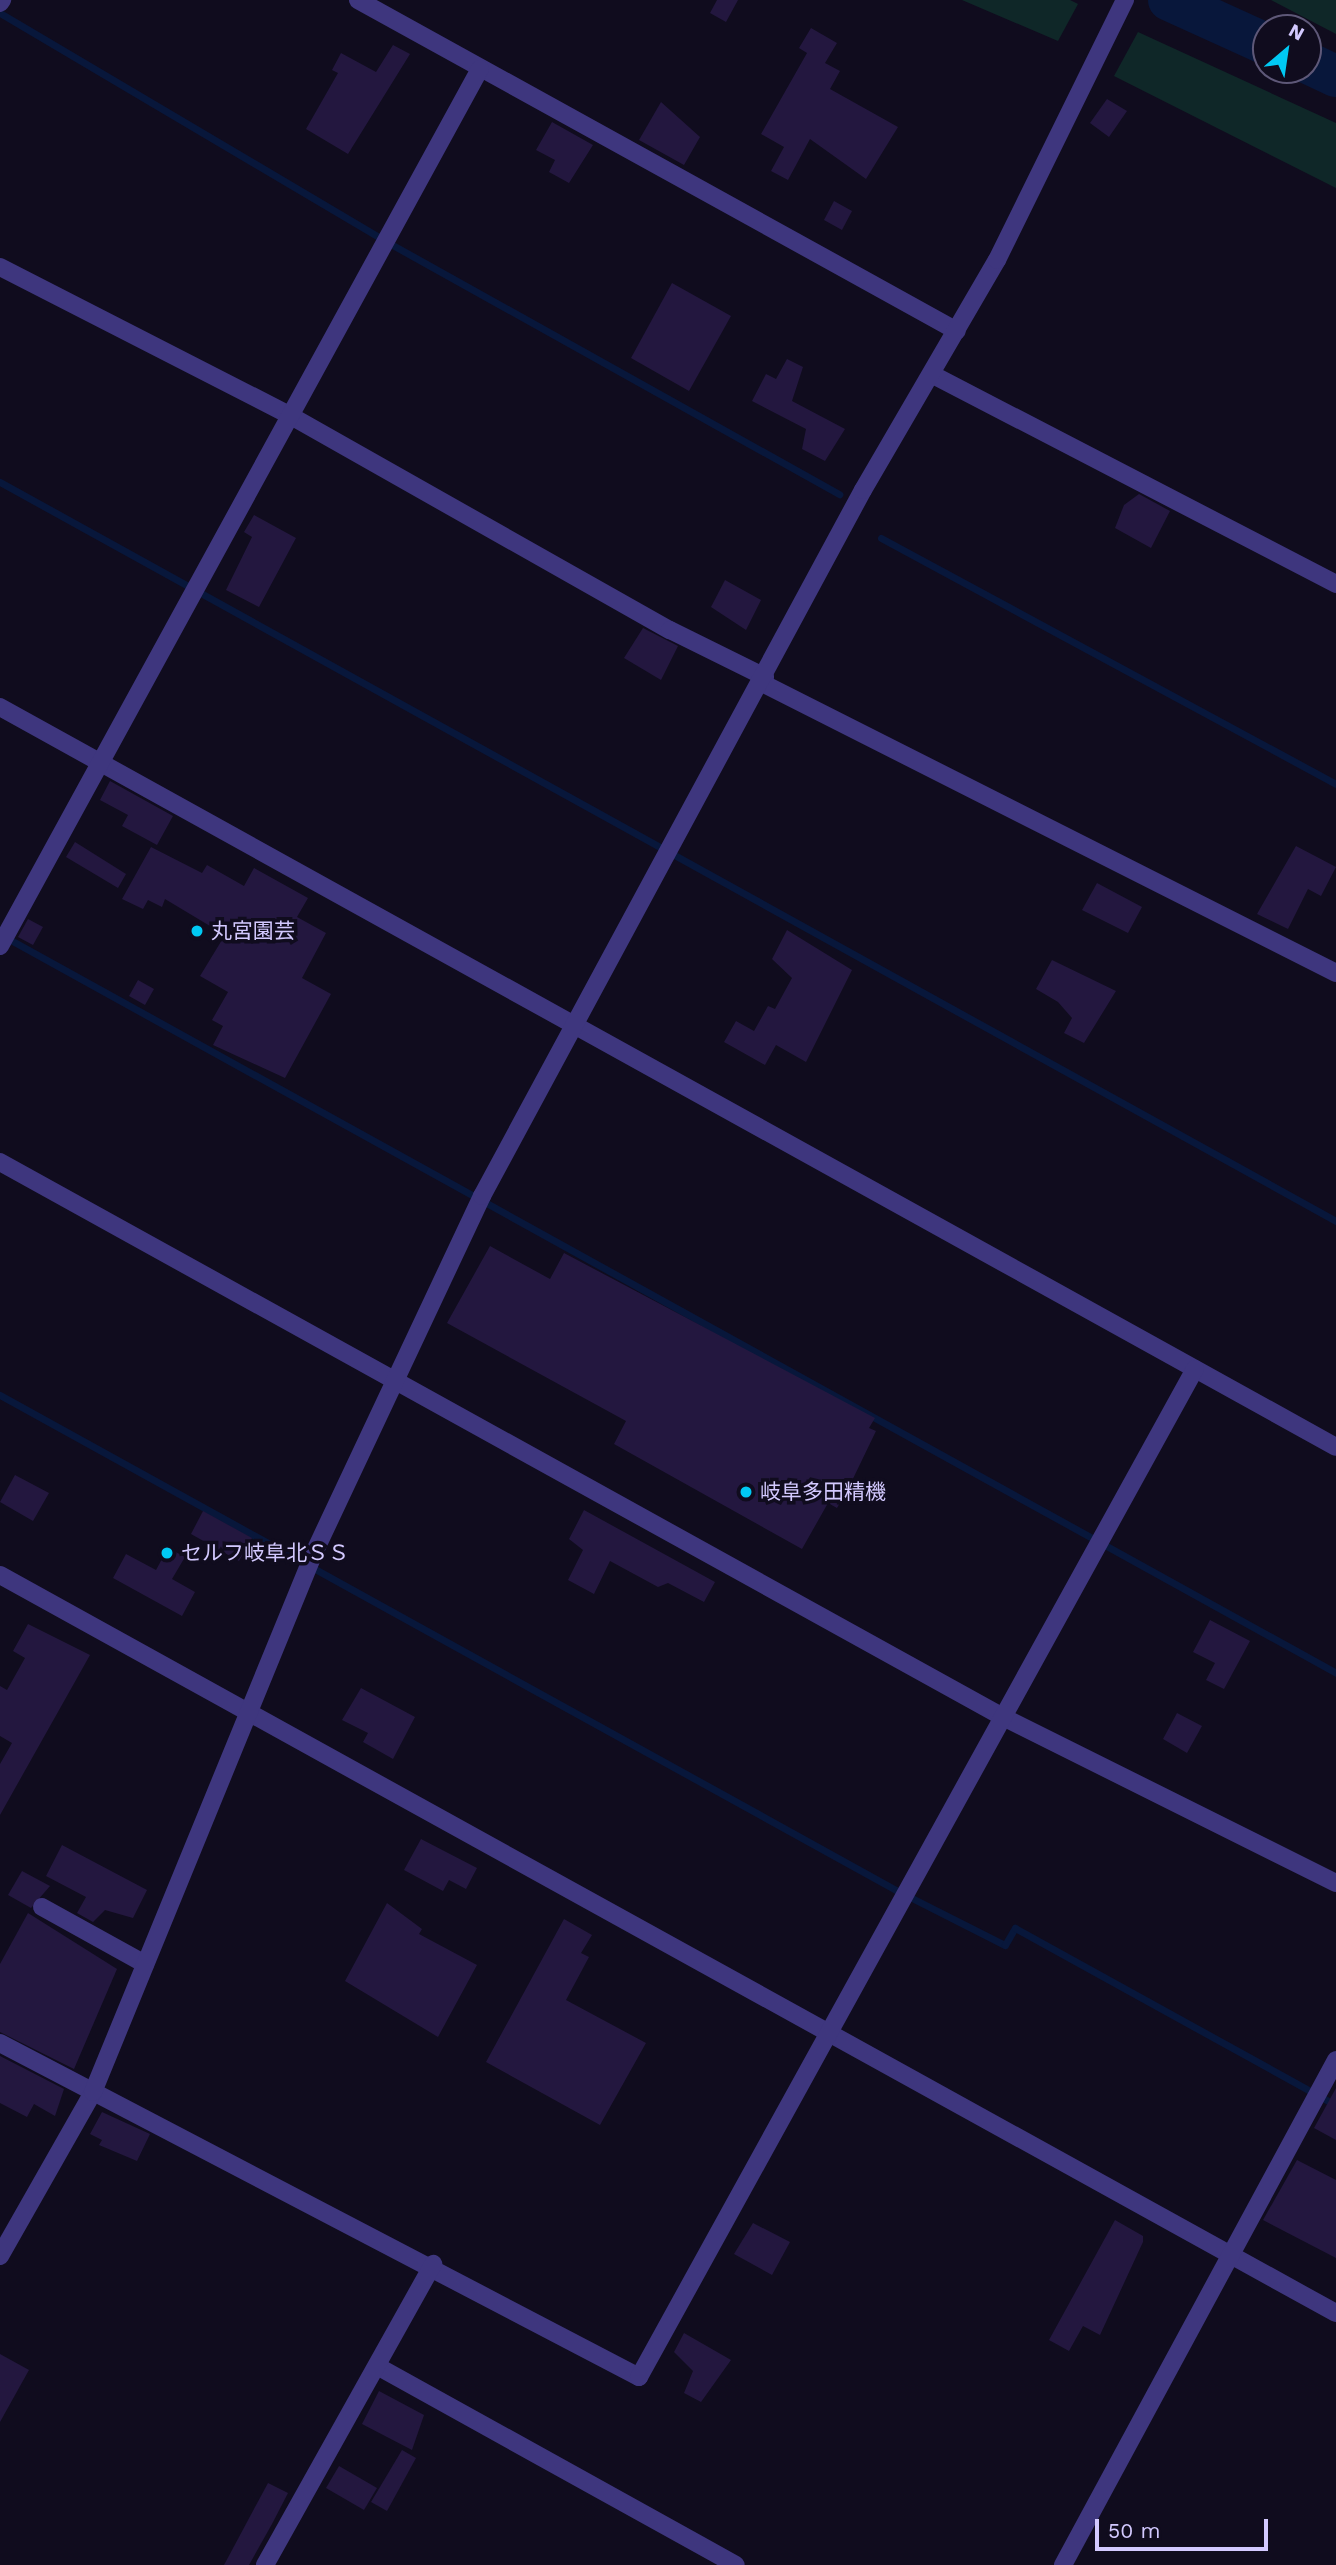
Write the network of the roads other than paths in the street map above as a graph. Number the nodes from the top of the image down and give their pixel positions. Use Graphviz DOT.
graph roads {
  1 [pos="358,0"];
  2 [pos="1125,0"];
  3 [pos="480,69"];
  4 [pos="0,267"];
  5 [pos="957,331"];
  6 [pos="935,376"];
  7 [pos="291,416"];
  8 [pos="1336,584"];
  9 [pos="764,680"];
  10 [pos="0,707"];
  11 [pos="104,763"];
  12 [pos="0,946"];
  13 [pos="1336,973"];
  14 [pos="578,1028"];
  15 [pos="0,1162"];
  16 [pos="1195,1369"];
  17 [pos="396,1383"];
  18 [pos="1336,1447"];
  19 [pos="0,1575"];
  20 [pos="247,1712"];
  21 [pos="1003,1717"];
  22 [pos="1336,1883"];
  23 [pos="42,1907"];
  24 [pos="145,1964"];
  25 [pos="831,2033"];
  26 [pos="0,2043"];
  27 [pos="1336,2060"];
  28 [pos="93,2092"];
  29 [pos="1229,2253"];
  30 [pos="0,2256"];
  31 [pos="433,2264"];
  32 [pos="1336,2313"];
  33 [pos="377,2366"];
  34 [pos="265,2565"];
  35 [pos="736,2565"];
  36 [pos="1063,2565"];
  1 -- 3 [label="street"];
  2 -- 5 [label="street"];
  3 -- 5 [label="street"];
  3 -- 7 [label="street"];
  4 -- 7 [label="street"];
  5 -- 6 [label="street"];
  6 -- 8 [label="street"];
  6 -- 9 [label="street"];
  7 -- 9 [label="street"];
  7 -- 11 [label="street"];
  9 -- 13 [label="street"];
  9 -- 14 [label="street"];
  10 -- 11 [label="street"];
  11 -- 12 [label="street"];
  11 -- 14 [label="street"];
  14 -- 16 [label="street"];
  14 -- 17 [label="street"];
  15 -- 17 [label="street"];
  16 -- 18 [label="street"];
  16 -- 21 [label="street"];
  17 -- 20 [label="street"];
  17 -- 21 [label="street"];
  19 -- 20 [label="street"];
  20 -- 24 [label="street"];
  20 -- 25 [label="street"];
  21 -- 22 [label="street"];
  21 -- 25 [label="street"];
  23 -- 24 [label="street"];
  24 -- 28 [label="street"];
  25 -- 29 [label="street"];
  25 -- 31 [label="street"];
  26 -- 28 [label="street"];
  27 -- 29 [label="street"];
  28 -- 30 [label="street"];
  28 -- 31 [label="street"];
  29 -- 32 [label="street"];
  29 -- 36 [label="street"];
  31 -- 33 [label="street"];
  33 -- 34 [label="street"];
  33 -- 35 [label="street"];
}
